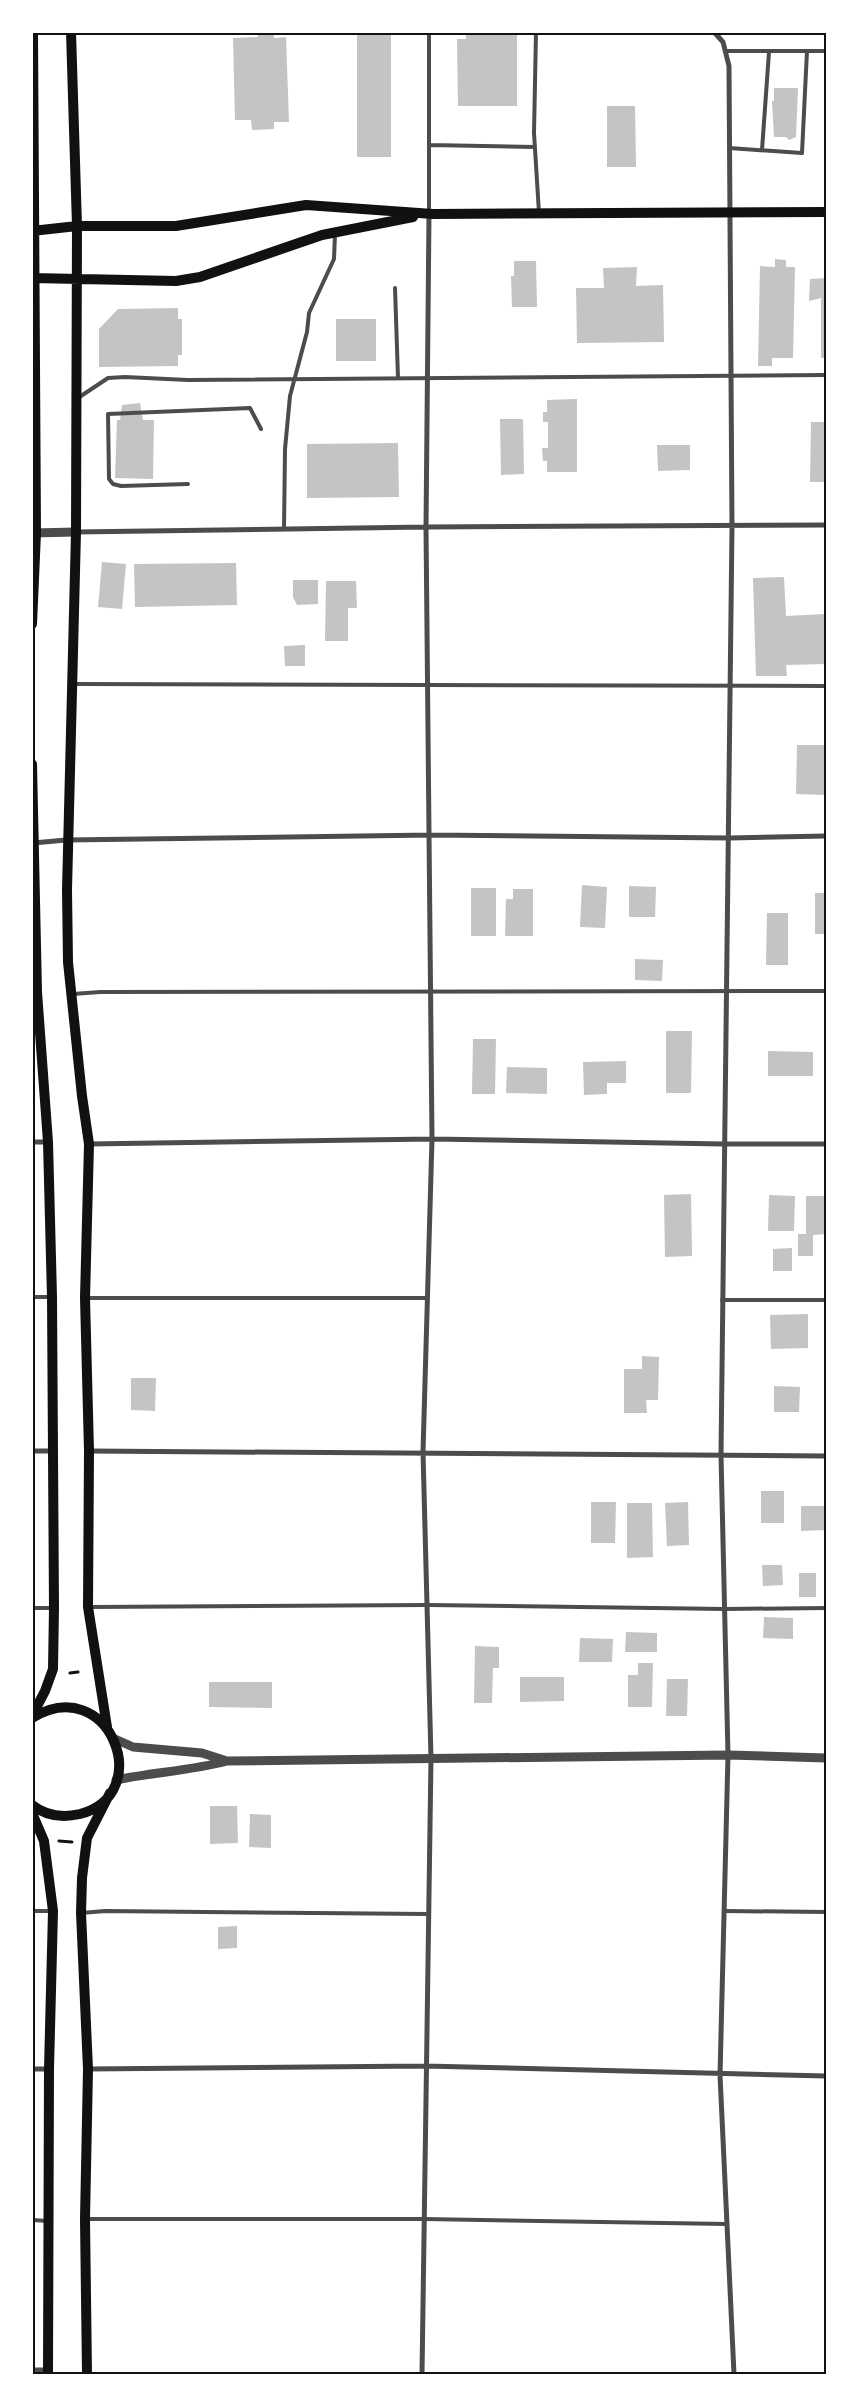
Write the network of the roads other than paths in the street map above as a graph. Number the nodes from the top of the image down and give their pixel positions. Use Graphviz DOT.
graph roads {
  1 [pos="33,32"];
  2 [pos="71,32"];
  3 [pos="429,32"];
  4 [pos="536,32"];
  5 [pos="714,32"];
  6 [pos="725,51"];
  7 [pos="807,51"];
  8 [pos="826,51"];
  9 [pos="768,52"];
  10 [pos="430,145"];
  11 [pos="535,147"];
  12 [pos="729,148"];
  13 [pos="762,150"];
  14 [pos="33,176"];
  15 [pos="826,212"];
  16 [pos="539,213"];
  17 [pos="729,213"];
  18 [pos="428,214"];
  19 [pos="76,226"];
  20 [pos="33,231"];
  21 [pos="335,232"];
  22 [pos="33,278"];
  23 [pos="76,280"];
  24 [pos="394,288"];
  25 [pos="826,375"];
  26 [pos="730,376"];
  27 [pos="398,378"];
  28 [pos="428,378"];
  29 [pos="295,379"];
  30 [pos="76,399"];
  31 [pos="261,429"];
  32 [pos="188,484"];
  33 [pos="826,525"];
  34 [pos="426,527"];
  35 [pos="732,527"];
  36 [pos="284,529"];
  37 [pos="76,532"];
  38 [pos="34,533"];
  39 [pos="32,624"];
  40 [pos="72,684"];
  41 [pos="730,684"];
  42 [pos="429,685"];
  43 [pos="826,686"];
  44 [pos="32,764"];
  45 [pos="431,835"];
  46 [pos="826,836"];
  47 [pos="729,838"];
  48 [pos="66,840"];
  49 [pos="33,843"];
  50 [pos="826,990"];
  51 [pos="726,991"];
  52 [pos="35,992"];
  53 [pos="431,992"];
  54 [pos="73,994"];
  55 [pos="432,1139"];
  56 [pos="32,1142"];
  57 [pos="48,1142"];
  58 [pos="90,1144"];
  59 [pos="723,1144"];
  60 [pos="826,1144"];
  61 [pos="32,1297"];
  62 [pos="52,1297"];
  63 [pos="84,1298"];
  64 [pos="427,1298"];
  65 [pos="722,1300"];
  66 [pos="826,1300"];
  67 [pos="52,1450"];
  68 [pos="32,1451"];
  69 [pos="89,1451"];
  70 [pos="423,1452"];
  71 [pos="722,1455"];
  72 [pos="826,1456"];
  73 [pos="428,1605"];
  74 [pos="88,1607"];
  75 [pos="32,1608"];
  76 [pos="54,1608"];
  77 [pos="826,1608"];
  78 [pos="725,1609"];
  79 [pos="32,1717"];
  80 [pos="107,1727"];
  81 [pos="115,1739"];
  82 [pos="728,1755"];
  83 [pos="431,1758"];
  84 [pos="826,1758"];
  85 [pos="227,1761"];
  86 [pos="116,1780"];
  87 [pos="110,1793"];
  88 [pos="32,1805"];
  89 [pos="32,1813"];
  90 [pos="32,1911"];
  91 [pos="53,1911"];
  92 [pos="724,1911"];
  93 [pos="826,1912"];
  94 [pos="81,1913"];
  95 [pos="430,1914"];
  96 [pos="426,2066"];
  97 [pos="32,2069"];
  98 [pos="49,2069"];
  99 [pos="88,2069"];
  100 [pos="720,2075"];
  101 [pos="826,2076"];
  102 [pos="85,2219"];
  103 [pos="424,2219"];
  104 [pos="32,2220"];
  105 [pos="50,2220"];
  106 [pos="727,2224"];
  107 [pos="32,2370"];
  108 [pos="48,2372"];
  109 [pos="87,2374"];
  110 [pos="422,2374"];
  111 [pos="734,2374"];
  1 -- 14 [label="main road"];
  2 -- 19 [label="main road"];
  3 -- 10 [label="lane"];
  4 -- 11 [label="lane"];
  5 -- 6 [label="street"];
  6 -- 9 [label="lane"];
  6 -- 12 [label="street"];
  7 -- 8 [label="lane"];
  7 -- 9 [label="lane"];
  7 -- 13 [label="lane"];
  9 -- 13 [label="lane"];
  10 -- 11 [label="lane"];
  10 -- 18 [label="lane"];
  11 -- 16 [label="lane"];
  12 -- 13 [label="lane"];
  12 -- 17 [label="street"];
  14 -- 20 [label="main road"];
  15 -- 17 [label="main road"];
  16 -- 17 [label="main road"];
  16 -- 18 [label="main road"];
  17 -- 26 [label="street"];
  18 -- 19 [label="main road"];
  18 -- 21 [label="main road"];
  18 -- 28 [label="street"];
  19 -- 20 [label="main road"];
  19 -- 23 [label="main road"];
  20 -- 22 [label="main road"];
  21 -- 23 [label="main road"];
  21 -- 29 [label="lane"];
  22 -- 23 [label="main road"];
  22 -- 38 [label="main road"];
  23 -- 30 [label="main road"];
  24 -- 27 [label="lane"];
  25 -- 26 [label="lane"];
  26 -- 28 [label="lane"];
  26 -- 35 [label="street"];
  27 -- 28 [label="lane"];
  27 -- 29 [label="lane"];
  28 -- 34 [label="street"];
  29 -- 30 [label="lane"];
  29 -- 36 [label="lane"];
  30 -- 37 [label="main road"];
  31 -- 32 [label="lane"];
  33 -- 35 [label="street"];
  34 -- 35 [label="street"];
  34 -- 36 [label="street"];
  34 -- 42 [label="street"];
  35 -- 41 [label="street"];
  36 -- 37 [label="street"];
  37 -- 38 [label="street"];
  37 -- 40 [label="main road"];
  38 -- 39 [label="main road"];
  40 -- 42 [label="lane"];
  40 -- 48 [label="main road"];
  41 -- 42 [label="lane"];
  41 -- 43 [label="lane"];
  41 -- 47 [label="street"];
  42 -- 45 [label="street"];
  44 -- 49 [label="main road"];
  45 -- 47 [label="street"];
  45 -- 48 [label="street"];
  45 -- 53 [label="street"];
  46 -- 47 [label="street"];
  47 -- 51 [label="street"];
  48 -- 49 [label="street"];
  48 -- 54 [label="main road"];
  49 -- 52 [label="main road"];
  50 -- 51 [label="lane"];
  51 -- 53 [label="lane"];
  51 -- 59 [label="street"];
  52 -- 57 [label="main road"];
  53 -- 54 [label="lane"];
  53 -- 55 [label="street"];
  54 -- 58 [label="main road"];
  55 -- 58 [label="street"];
  55 -- 59 [label="street"];
  55 -- 64 [label="street"];
  56 -- 57 [label="street"];
  57 -- 62 [label="main road"];
  58 -- 63 [label="main road"];
  59 -- 60 [label="street"];
  59 -- 65 [label="street"];
  61 -- 62 [label="lane"];
  62 -- 67 [label="main road"];
  63 -- 64 [label="lane"];
  63 -- 69 [label="main road"];
  64 -- 70 [label="street"];
  65 -- 66 [label="lane"];
  65 -- 71 [label="street"];
  67 -- 68 [label="street"];
  67 -- 76 [label="main road"];
  69 -- 70 [label="street"];
  69 -- 74 [label="main road"];
  70 -- 71 [label="street"];
  70 -- 73 [label="street"];
  71 -- 72 [label="street"];
  71 -- 78 [label="street"];
  73 -- 74 [label="lane"];
  73 -- 78 [label="lane"];
  73 -- 83 [label="street"];
  74 -- 80 [label="main road"];
  75 -- 76 [label="lane"];
  76 -- 79 [label="main road"];
  77 -- 78 [label="lane"];
  78 -- 82 [label="street"];
  79 -- 80 [label="main road"];
  80 -- 81 [label="main road"];
  81 -- 85 [label="street"];
  81 -- 86 [label="main road"];
  82 -- 83 [label="street"];
  82 -- 84 [label="street"];
  82 -- 92 [label="street"];
  83 -- 85 [label="street"];
  83 -- 95 [label="street"];
  85 -- 86 [label="street"];
  86 -- 87 [label="main road"];
  87 -- 88 [label="main road"];
  87 -- 94 [label="main road"];
  89 -- 91 [label="main road"];
  90 -- 91 [label="lane"];
  91 -- 98 [label="main road"];
  92 -- 93 [label="lane"];
  92 -- 100 [label="street"];
  94 -- 95 [label="lane"];
  94 -- 99 [label="main road"];
  95 -- 96 [label="street"];
  96 -- 99 [label="street"];
  96 -- 100 [label="street"];
  96 -- 103 [label="street"];
  97 -- 98 [label="street"];
  98 -- 105 [label="main road"];
  99 -- 102 [label="main road"];
  100 -- 101 [label="street"];
  100 -- 106 [label="street"];
  102 -- 103 [label="lane"];
  102 -- 109 [label="main road"];
  103 -- 106 [label="lane"];
  103 -- 110 [label="street"];
  104 -- 105 [label="lane"];
  105 -- 108 [label="main road"];
  106 -- 111 [label="street"];
  107 -- 108 [label="street"];
}
